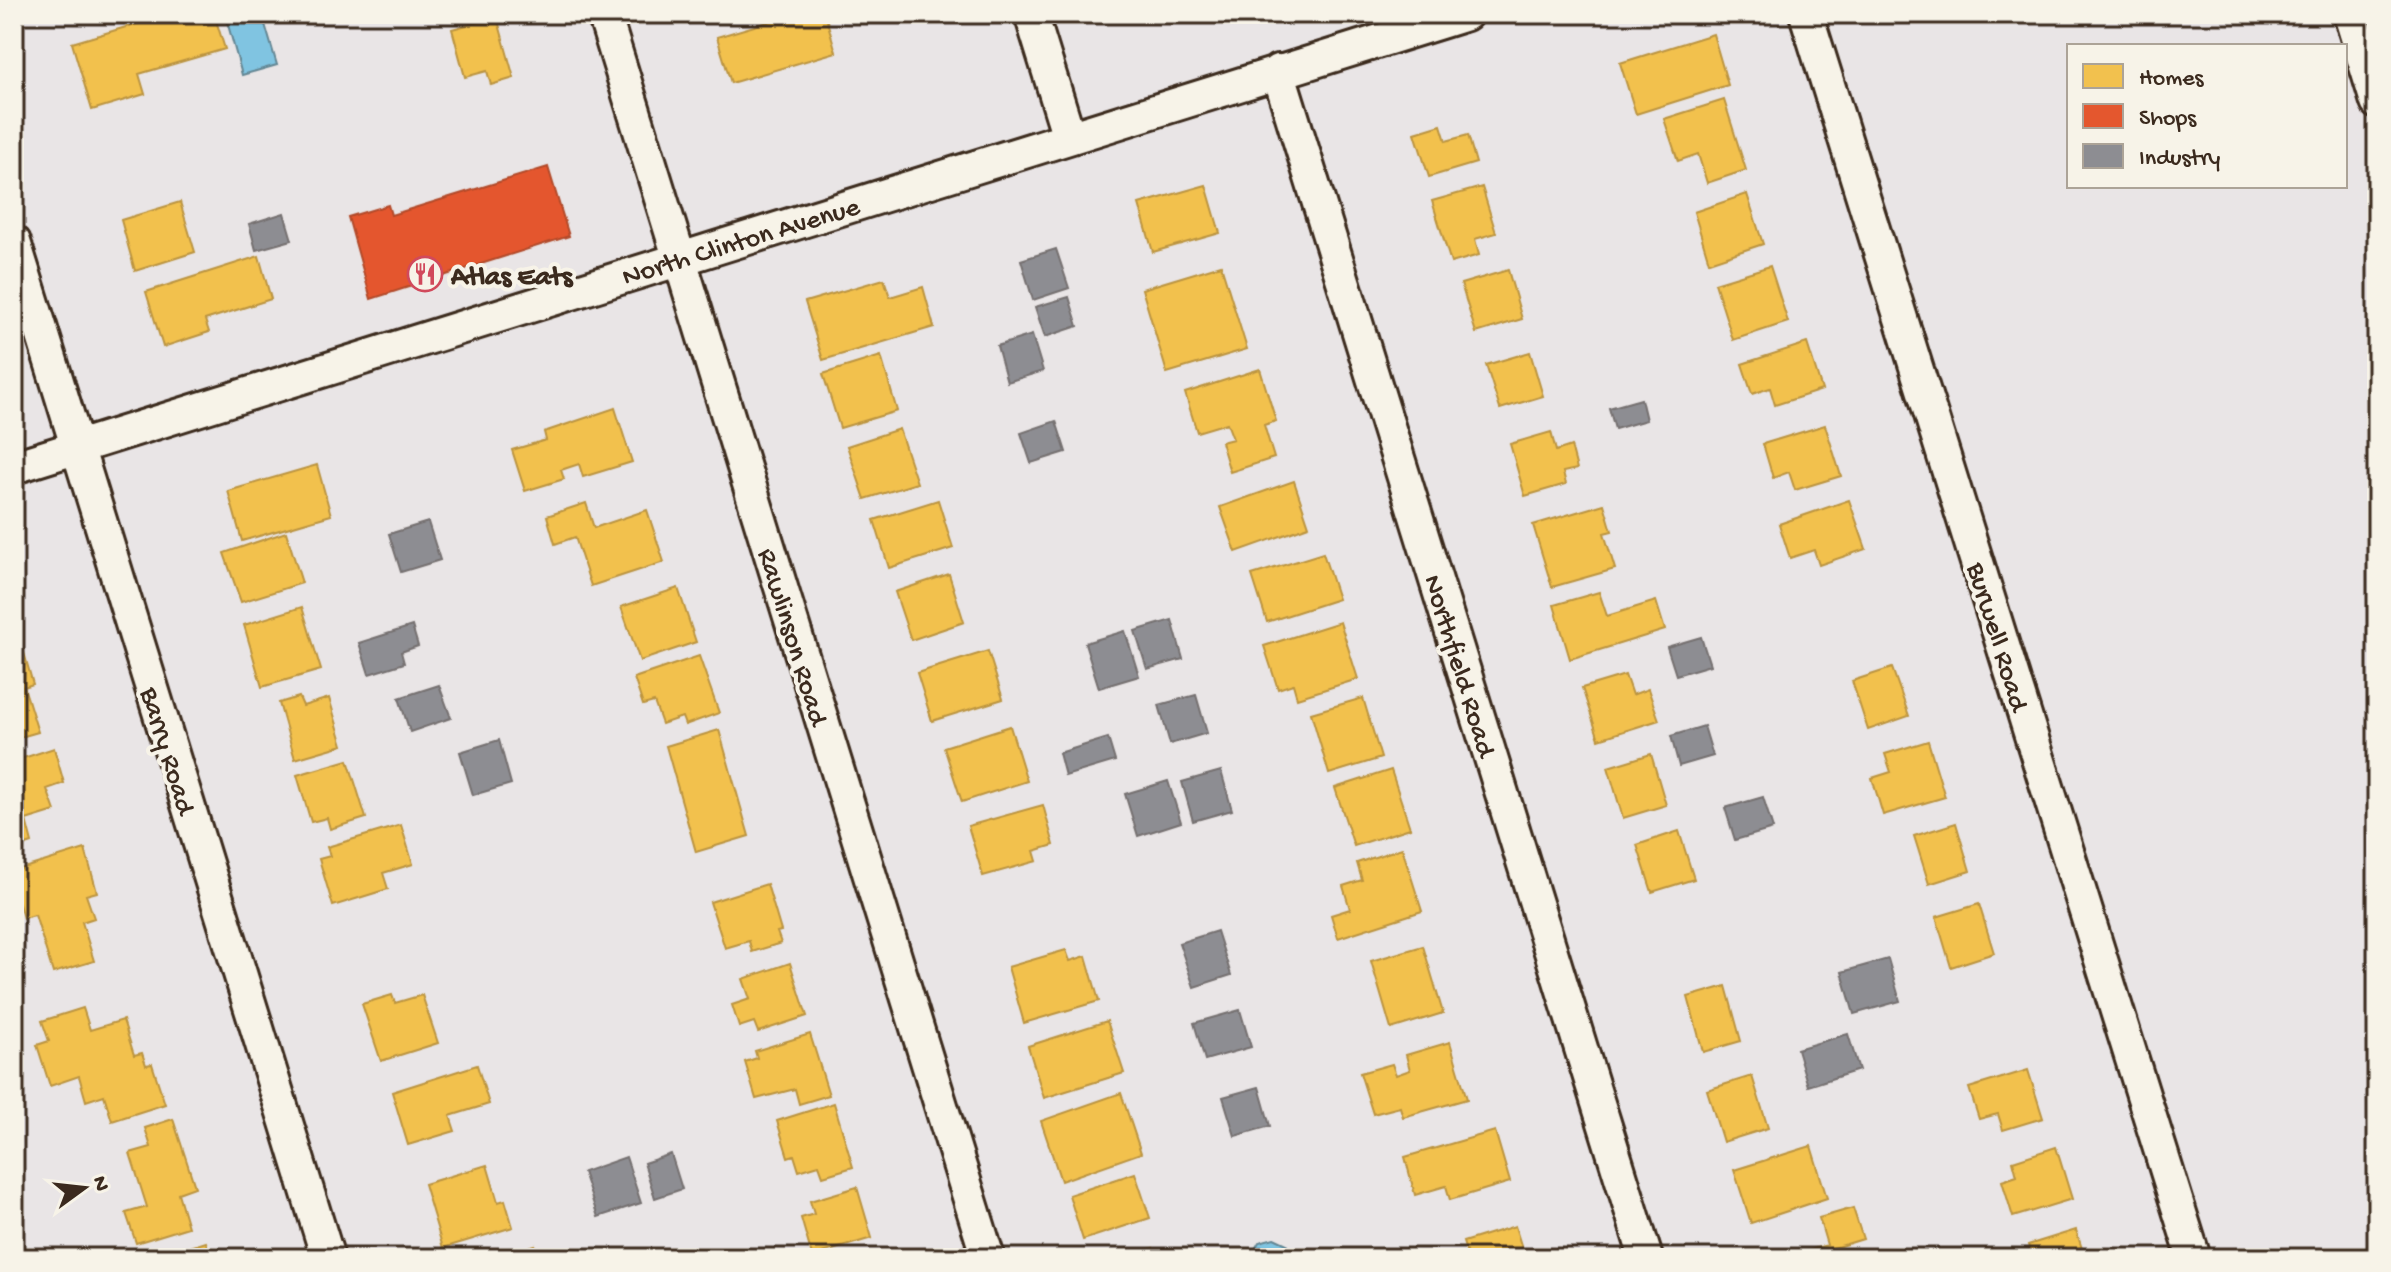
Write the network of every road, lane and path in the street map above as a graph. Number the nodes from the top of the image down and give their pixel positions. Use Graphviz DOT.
graph roads {
  1 [pos="604,14"];
  2 [pos="1031,14"];
  3 [pos="1466,14"];
  4 [pos="1806,14"];
  5 [pos="2350,14"];
  6 [pos="1278,71"];
  7 [pos="2377,102"];
  8 [pos="1069,137"];
  9 [pos="14,242"];
  10 [pos="678,258"];
  11 [pos="76,447"];
  12 [pos="14,467"];
  13 [pos="328,1258"];
  14 [pos="988,1258"];
  15 [pos="1646,1258"];
  16 [pos="2194,1258"];
  1 -- 10 [label="street, Rawlinson Road"];
  2 -- 8 [label="street"];
  3 -- 6 [label="street, North Clinton Avenue"];
  4 -- 16 [label="street, Burwell Road"];
  5 -- 7 [label="street"];
  6 -- 8 [label="street, North Clinton Avenue"];
  6 -- 15 [label="street, Northfield Road"];
  8 -- 10 [label="street, North Clinton Avenue"];
  9 -- 11 [label="street, Barry Road"];
  10 -- 11 [label="street, North Clinton Avenue"];
  10 -- 14 [label="street, Rawlinson Road"];
  11 -- 12 [label="street, North Clinton Avenue"];
  11 -- 13 [label="street, Barry Road"];
}
